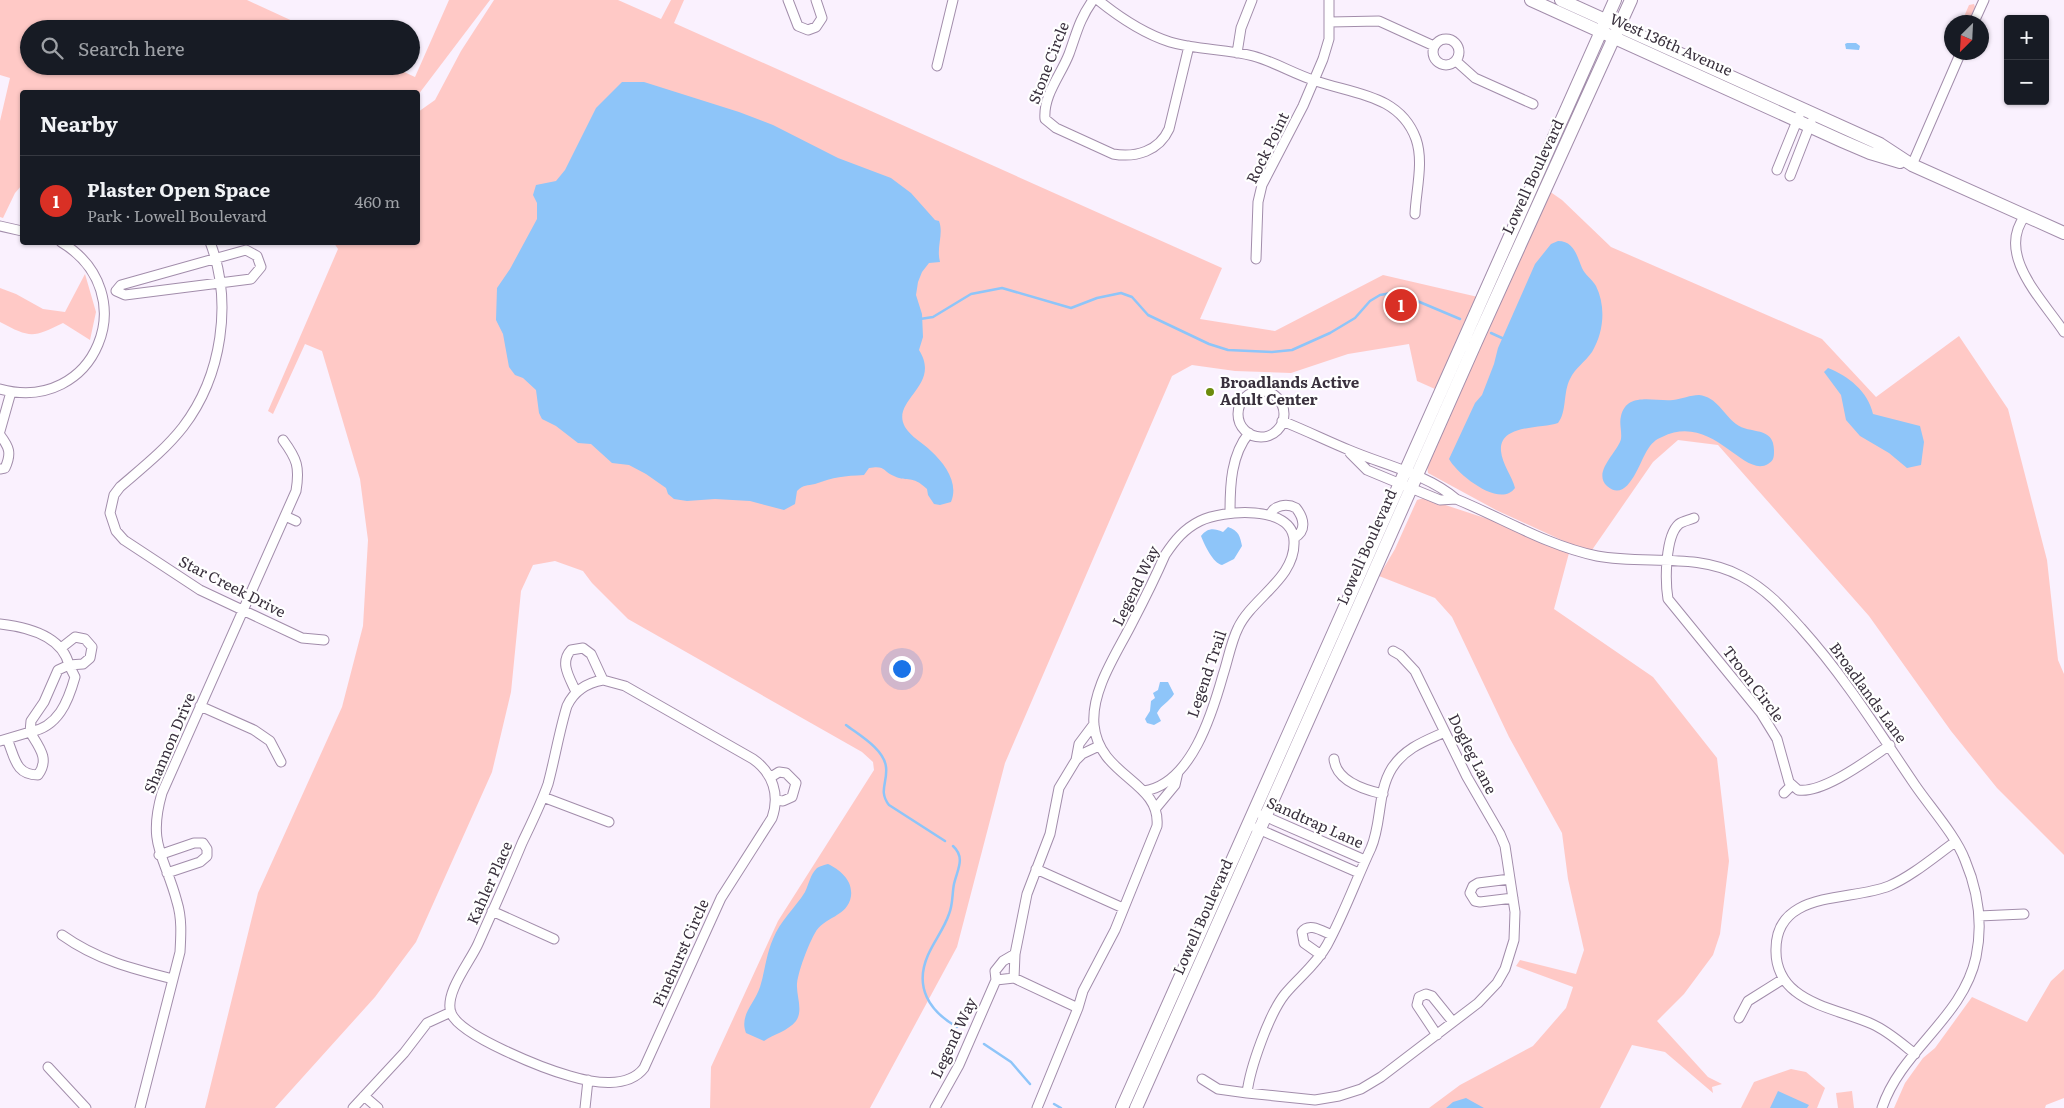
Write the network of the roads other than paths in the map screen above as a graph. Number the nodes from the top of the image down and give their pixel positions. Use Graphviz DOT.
graph roads {
  1 [pos="788,0"];
  2 [pos="816,0"];
  3 [pos="953,0"];
  4 [pos="1093,0"];
  5 [pos="1098,0"];
  6 [pos="1252,0"];
  7 [pos="1329,0"];
  8 [pos="1531,0"];
  9 [pos="1561,0"];
  10 [pos="1615,0"];
  11 [pos="1631,0"];
  12 [pos="1984,0"];
  13 [pos="1977,15"];
  14 [pos="1330,22"];
  15 [pos="1604,26"];
  16 [pos="1616,32"];
  17 [pos="1189,46"];
  18 [pos="1434,46"];
  19 [pos="1237,53"];
  20 [pos="1958,60"];
  21 [pos="1456,61"];
  22 [pos="937,66"];
  23 [pos="1314,81"];
  24 [pos="1533,104"];
  25 [pos="1800,115"];
  26 [pos="1812,120"];
  27 [pos="1912,165"];
  28 [pos="1777,170"];
  29 [pos="1790,176"];
  30 [pos="1415,214"];
  31 [pos="2026,216"];
  32 [pos="0,226"];
  33 [pos="20,231"];
  34 [pos="2064,233"];
  35 [pos="66,245"];
  36 [pos="211,245"];
  37 [pos="215,259"];
  38 [pos="1256,259"];
  39 [pos="160,274"];
  40 [pos="220,284"];
  41 [pos="116,291"];
  42 [pos="163,291"];
  43 [pos="102,292"];
  44 [pos="2064,332"];
  45 [pos="0,388"];
  46 [pos="11,392"];
  47 [pos="1282,421"];
  48 [pos="0,431"];
  49 [pos="1249,433"];
  50 [pos="0,435"];
  51 [pos="283,440"];
  52 [pos="0,469"];
  53 [pos="1408,480"];
  54 [pos="1456,499"];
  55 [pos="1230,512"];
  56 [pos="285,516"];
  57 [pos="1270,516"];
  58 [pos="1694,518"];
  59 [pos="296,521"];
  60 [pos="1294,538"];
  61 [pos="1668,560"];
  62 [pos="243,610"];
  63 [pos="0,624"];
  64 [pos="324,640"];
  65 [pos="61,648"];
  66 [pos="1393,651"];
  67 [pos="69,665"];
  68 [pos="603,680"];
  69 [pos="576,692"];
  70 [pos="200,706"];
  71 [pos="1094,724"];
  72 [pos="30,732"];
  73 [pos="1445,732"];
  74 [pos="4,740"];
  75 [pos="1890,745"];
  76 [pos="1099,746"];
  77 [pos="1334,759"];
  78 [pos="1076,760"];
  79 [pos="282,762"];
  80 [pos="1178,772"];
  81 [pos="770,777"];
  82 [pos="1792,785"];
  83 [pos="1144,790"];
  84 [pos="1784,793"];
  85 [pos="1382,794"];
  86 [pos="543,797"];
  87 [pos="776,800"];
  88 [pos="1156,808"];
  89 [pos="1260,814"];
  90 [pos="609,822"];
  91 [pos="1255,827"];
  92 [pos="1955,842"];
  93 [pos="159,855"];
  94 [pos="1365,860"];
  95 [pos="1036,869"];
  96 [pos="167,873"];
  97 [pos="1359,874"];
  98 [pos="1510,879"];
  99 [pos="1512,898"];
  100 [pos="1123,908"];
  101 [pos="492,911"];
  102 [pos="2024,914"];
  103 [pos="1979,916"];
  104 [pos="62,935"];
  105 [pos="1332,935"];
  106 [pos="554,939"];
  107 [pos="1016,954"];
  108 [pos="1321,955"];
  109 [pos="1014,978"];
  110 [pos="173,979"];
  111 [pos="1784,979"];
  112 [pos="996,980"];
  113 [pos="1078,1008"];
  114 [pos="451,1012"];
  115 [pos="1739,1018"];
  116 [pos="1454,1022"];
  117 [pos="1437,1034"];
  118 [pos="1915,1054"];
  119 [pos="48,1067"];
  120 [pos="1202,1079"];
  121 [pos="588,1080"];
  122 [pos="1247,1093"];
  123 [pos="364,1096"];
  124 [pos="86,1108"];
  125 [pos="140,1108"];
  126 [pos="353,1108"];
  127 [pos="378,1108"];
  128 [pos="585,1108"];
  129 [pos="935,1108"];
  130 [pos="1037,1108"];
  131 [pos="1122,1108"];
  132 [pos="1136,1108"];
  133 [pos="1882,1108"];
  1 -- 2 [label="street"];
  3 -- 22 [label="street"];
  4 -- 17 [label="street, Stone Circle"];
  5 -- 17 [label="street"];
  6 -- 19 [label="street"];
  7 -- 14 [label="street, Rock Point"];
  8 -- 15 [label="main road, West 136th Avenue"];
  9 -- 15 [label="main road, West 136th Avenue"];
  10 -- 15 [label="main road, Lowell Boulevard"];
  11 -- 16 [label="main road, Lowell Boulevard"];
  12 -- 13 [label="street"];
  14 -- 18 [label="street"];
  14 -- 23 [label="street, Rock Point"];
  15 -- 16 [label="main road, West 136th Avenue"];
  15 -- 53 [label="main road, Lowell Boulevard"];
  16 -- 25 [label="main road, West 136th Avenue"];
  16 -- 53 [label="main road, Lowell Boulevard"];
  17 -- 19 [label="street"];
  18 -- 21 [label="street"];
  18 -- 21 [label="street"];
  19 -- 23 [label="street"];
  20 -- 27 [label="street"];
  21 -- 24 [label="street"];
  23 -- 30 [label="street"];
  23 -- 38 [label="street, Rock Point"];
  25 -- 26 [label="main road, West 136th Avenue"];
  25 -- 28 [label="street"];
  26 -- 27 [label="main road, West 136th Avenue"];
  26 -- 29 [label="street"];
  27 -- 31 [label="main road, West 136th Avenue"];
  31 -- 34 [label="main road, West 136th Avenue"];
  31 -- 44 [label="street"];
  32 -- 33 [label="street"];
  35 -- 43 [label="street"];
  36 -- 37 [label="street, Star Creek Drive"];
  37 -- 39 [label="street"];
  37 -- 40 [label="street, Star Creek Drive"];
  37 -- 40 [label="street"];
  39 -- 41 [label="street"];
  39 -- 42 [label="street"];
  40 -- 42 [label="street"];
  40 -- 62 [label="street, Star Creek Drive"];
  41 -- 42 [label="street"];
  41 -- 43 [label="street"];
  43 -- 46 [label="street"];
  45 -- 46 [label="street"];
  46 -- 48 [label="street"];
  47 -- 49 [label="street"];
  47 -- 49 [label="street"];
  47 -- 53 [label="street, Broadlands Lane"];
  49 -- 55 [label="street"];
  50 -- 52 [label="street"];
  51 -- 56 [label="street, Shannon Drive"];
  53 -- 54 [label="street, Broadlands Lane"];
  53 -- 54 [label="street, Broadlands Lane"];
  53 -- 89 [label="main road, Lowell Boulevard"];
  54 -- 61 [label="street, Broadlands Lane"];
  55 -- 57 [label="street, Legend Trail"];
  55 -- 71 [label="street, Legend Way"];
  56 -- 59 [label="street"];
  56 -- 62 [label="street, Shannon Drive"];
  57 -- 60 [label="street, Legend Trail"];
  57 -- 60 [label="street, Legend Trail"];
  58 -- 61 [label="street, Troon Circle"];
  60 -- 80 [label="street, Legend Trail"];
  61 -- 75 [label="street, Broadlands Lane"];
  61 -- 82 [label="street, Troon Circle"];
  62 -- 64 [label="street, Star Creek Drive"];
  62 -- 70 [label="street, Shannon Drive"];
  63 -- 65 [label="street"];
  65 -- 67 [label="street"];
  65 -- 67 [label="street"];
  66 -- 73 [label="street, Dogleg Lane"];
  67 -- 72 [label="street"];
  67 -- 72 [label="street"];
  68 -- 69 [label="street"];
  68 -- 69 [label="street"];
  68 -- 81 [label="street"];
  69 -- 86 [label="street, Kahler Place"];
  70 -- 79 [label="street"];
  70 -- 93 [label="street, Shannon Drive"];
  71 -- 76 [label="street, Legend Way"];
  71 -- 78 [label="street, Legend Way"];
  72 -- 74 [label="street"];
  72 -- 74 [label="street"];
  73 -- 85 [label="street"];
  73 -- 98 [label="street, Dogleg Lane"];
  75 -- 82 [label="street"];
  75 -- 92 [label="street, Broadlands Lane"];
  76 -- 78 [label="street, Legend Way"];
  76 -- 83 [label="street, Legend Way"];
  77 -- 85 [label="street"];
  78 -- 95 [label="street, Legend Way"];
  80 -- 83 [label="street, Legend Trail"];
  80 -- 88 [label="street, Legend Trail"];
  81 -- 87 [label="street"];
  81 -- 87 [label="street"];
  82 -- 84 [label="street"];
  83 -- 88 [label="street"];
  85 -- 94 [label="street"];
  86 -- 90 [label="street"];
  86 -- 101 [label="street, Kahler Place"];
  87 -- 121 [label="street, Pinehurst Circle"];
  88 -- 100 [label="street"];
  89 -- 91 [label="main road, Lowell Boulevard"];
  89 -- 94 [label="street, Sandtrap Lane"];
  91 -- 97 [label="street, Sandtrap Lane"];
  91 -- 131 [label="main road, Lowell Boulevard"];
  91 -- 132 [label="main road, Lowell Boulevard"];
  92 -- 103 [label="street, Broadlands Lane"];
  92 -- 111 [label="street"];
  93 -- 96 [label="street, Shannon Drive"];
  93 -- 96 [label="street"];
  94 -- 97 [label="street"];
  95 -- 100 [label="street"];
  95 -- 107 [label="street, Legend Way"];
  96 -- 110 [label="street, Shannon Drive"];
  97 -- 105 [label="street"];
  98 -- 99 [label="street, Dogleg Lane"];
  98 -- 99 [label="street"];
  99 -- 116 [label="street, Dogleg Lane"];
  100 -- 113 [label="street"];
  101 -- 106 [label="street"];
  101 -- 114 [label="street, Kahler Place"];
  102 -- 103 [label="street"];
  103 -- 118 [label="street, Broadlands Lane"];
  104 -- 110 [label="street"];
  105 -- 108 [label="street"];
  105 -- 108 [label="street"];
  107 -- 109 [label="street, Legend Way"];
  107 -- 112 [label="street, Legend Way"];
  108 -- 122 [label="street"];
  109 -- 112 [label="street"];
  109 -- 113 [label="street"];
  110 -- 125 [label="street, Shannon Drive"];
  111 -- 115 [label="street"];
  111 -- 118 [label="street"];
  112 -- 129 [label="street, Legend Way"];
  113 -- 130 [label="street"];
  114 -- 121 [label="street, Pinehurst Circle"];
  114 -- 123 [label="street"];
  116 -- 117 [label="street, Dogleg Lane"];
  116 -- 117 [label="street"];
  117 -- 122 [label="street, Dogleg Lane"];
  118 -- 133 [label="street, Broadlands Lane"];
  119 -- 124 [label="street"];
  120 -- 122 [label="street, Dogleg Lane"];
  121 -- 128 [label="street"];
  123 -- 126 [label="street"];
  123 -- 127 [label="street"];
}
